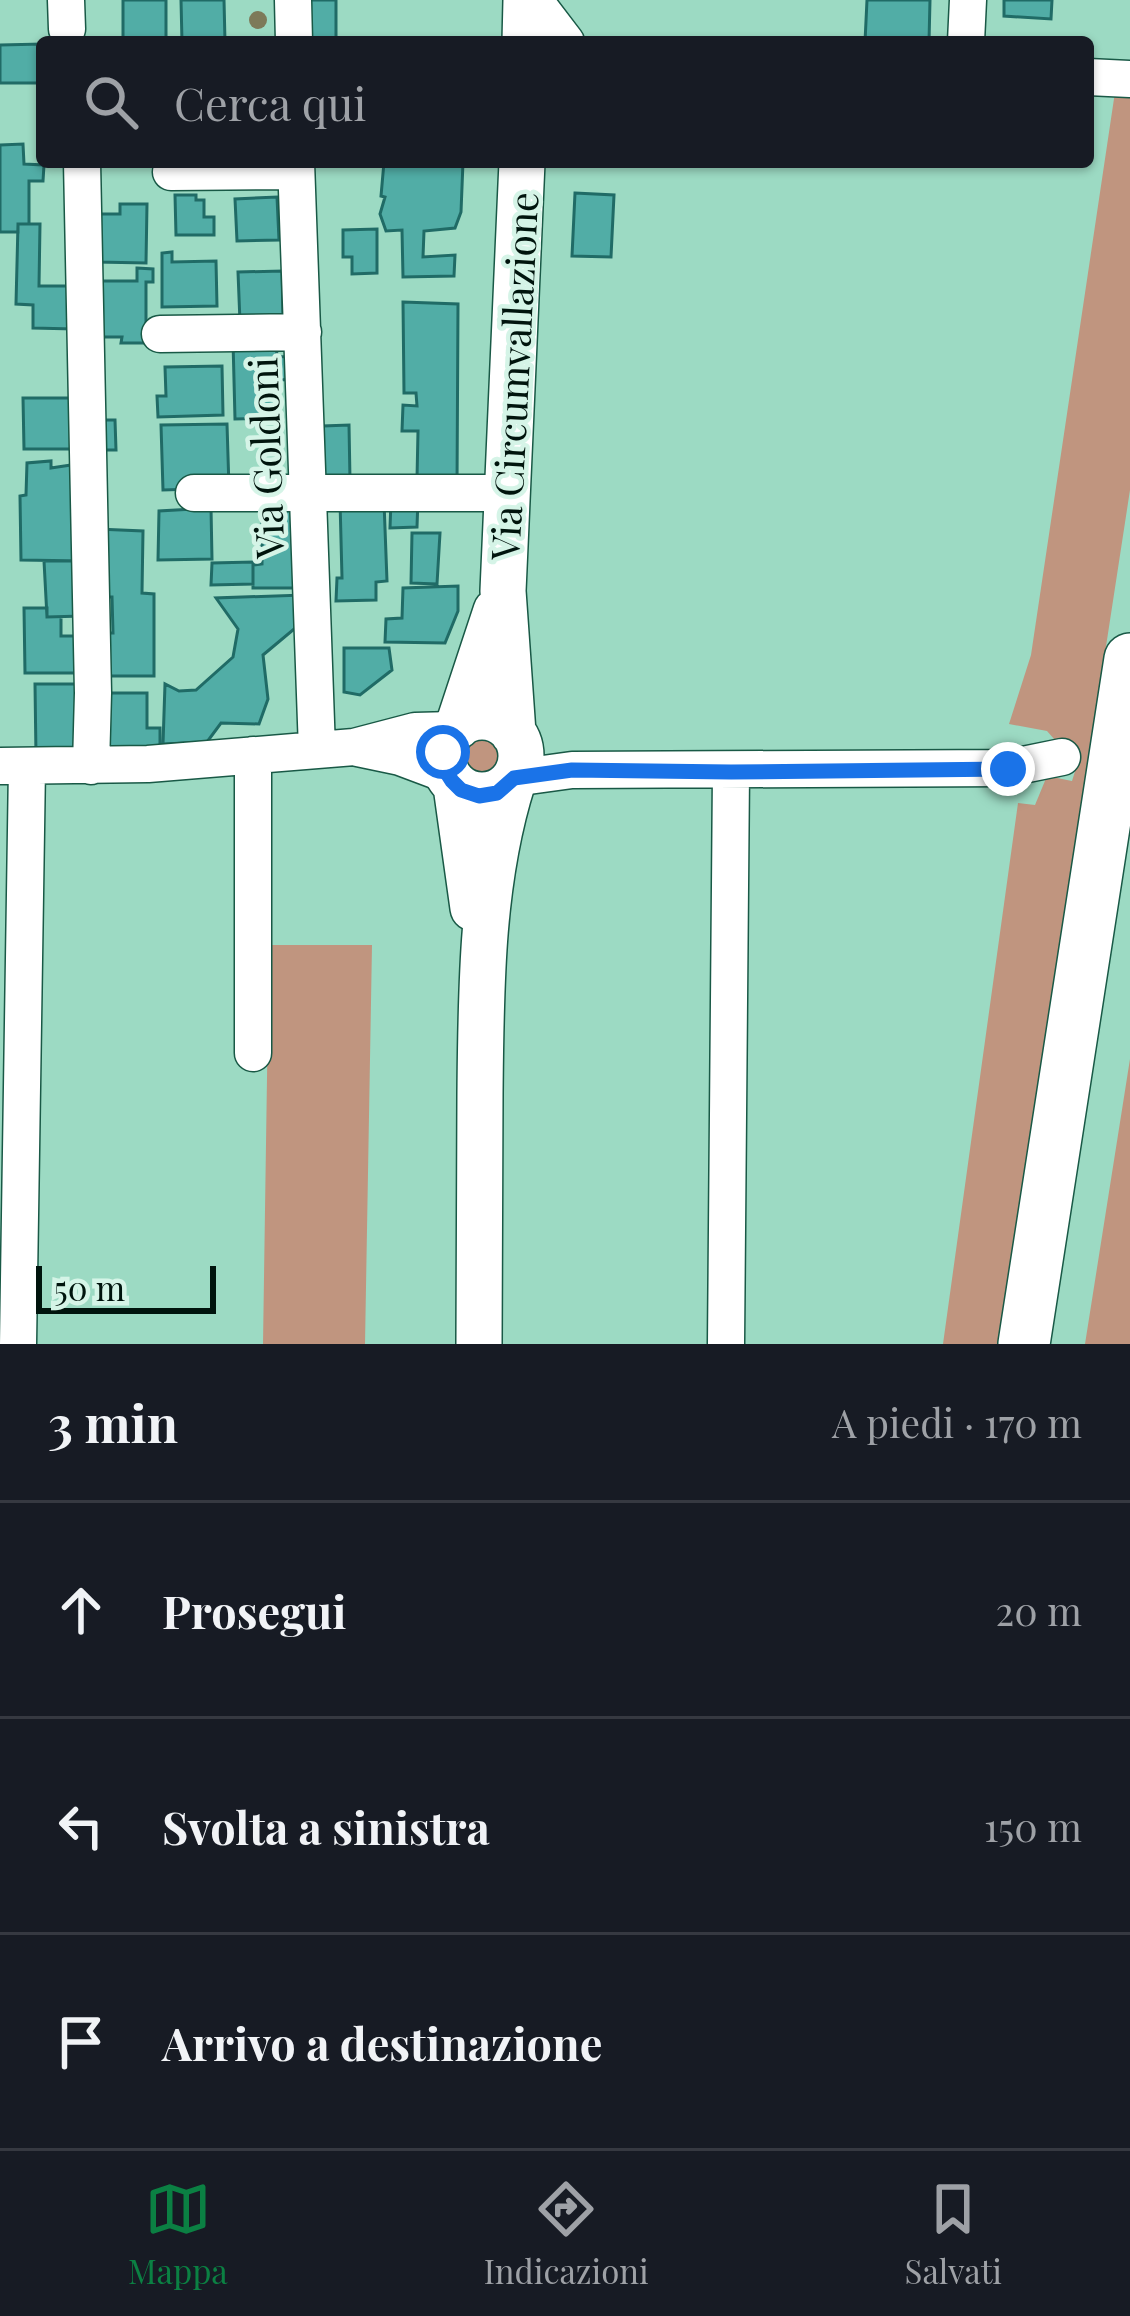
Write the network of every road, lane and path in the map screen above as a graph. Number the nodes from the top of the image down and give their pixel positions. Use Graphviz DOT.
graph roads {
  1 [pos="293,0"];
  2 [pos="530,0"];
  3 [pos="968,0"];
  4 [pos="294,36"];
  5 [pos="526,36"];
  6 [pos="561,36"];
  7 [pos="966,36"];
  8 [pos="1094,77"];
  9 [pos="1130,79"];
  10 [pos="82,168"];
  11 [pos="271,168"];
  12 [pos="296,168"];
  13 [pos="171,172"];
  14 [pos="525,176"];
  15 [pos="302,332"];
  16 [pos="160,334"];
  17 [pos="194,493"];
  18 [pos="505,493"];
  19 [pos="310,494"];
  20 [pos="503,591"];
  21 [pos="1130,659"];
  22 [pos="455,728"];
  23 [pos="335,749"];
  24 [pos="254,755"];
  25 [pos="1062,757"];
  26 [pos="515,759"];
  27 [pos="13,766"];
  28 [pos="91,766"];
  29 [pos="731,772"];
  30 [pos="452,781"];
  31 [pos="1130,856"];
  32 [pos="481,983"];
  33 [pos="254,1053"];
  34 [pos="18,1344"];
  35 [pos="478,1344"];
  36 [pos="726,1344"];
  37 [pos="1024,1344"];
  38 [pos="1054,1344"];
  1 -- 4 [label="street"];
  2 -- 5 [label="main road"];
  2 -- 6 [label="street"];
  3 -- 7 [label="street"];
  8 -- 9 [label="street"];
  10 -- 28 [label="street"];
  11 -- 13 [label="street"];
  12 -- 15 [label="street, Via Goldoni"];
  14 -- 18 [label="main road, Via Circumvallazione"];
  15 -- 16 [label="street"];
  15 -- 19 [label="street, Via Goldoni"];
  17 -- 19 [label="street"];
  18 -- 19 [label="street"];
  18 -- 20 [label="main road, Via Circumvallazione"];
  19 -- 23 [label="street, Via Goldoni"];
  20 -- 22 [label="main road, Via Circumvallazione"];
  20 -- 26 [label="main road, Via Circumvallazione"];
  21 -- 37 [label="highway"];
  22 -- 23 [label="street"];
  22 -- 26 [label="main road"];
  22 -- 30 [label="main road"];
  23 -- 24 [label="street"];
  23 -- 30 [label="street"];
  24 -- 28 [label="street"];
  24 -- 33 [label="street"];
  25 -- 29 [label="street"];
  26 -- 29 [label="street"];
  26 -- 30 [label="main road"];
  26 -- 32 [label="main road, Via Circumvallazione"];
  27 -- 28 [label="street"];
  27 -- 34 [label="street"];
  29 -- 36 [label="street"];
  30 -- 32 [label="main road, Via Circumvallazione"];
  31 -- 38 [label="highway"];
  32 -- 35 [label="main road, Via Circumvallazione"];
}
